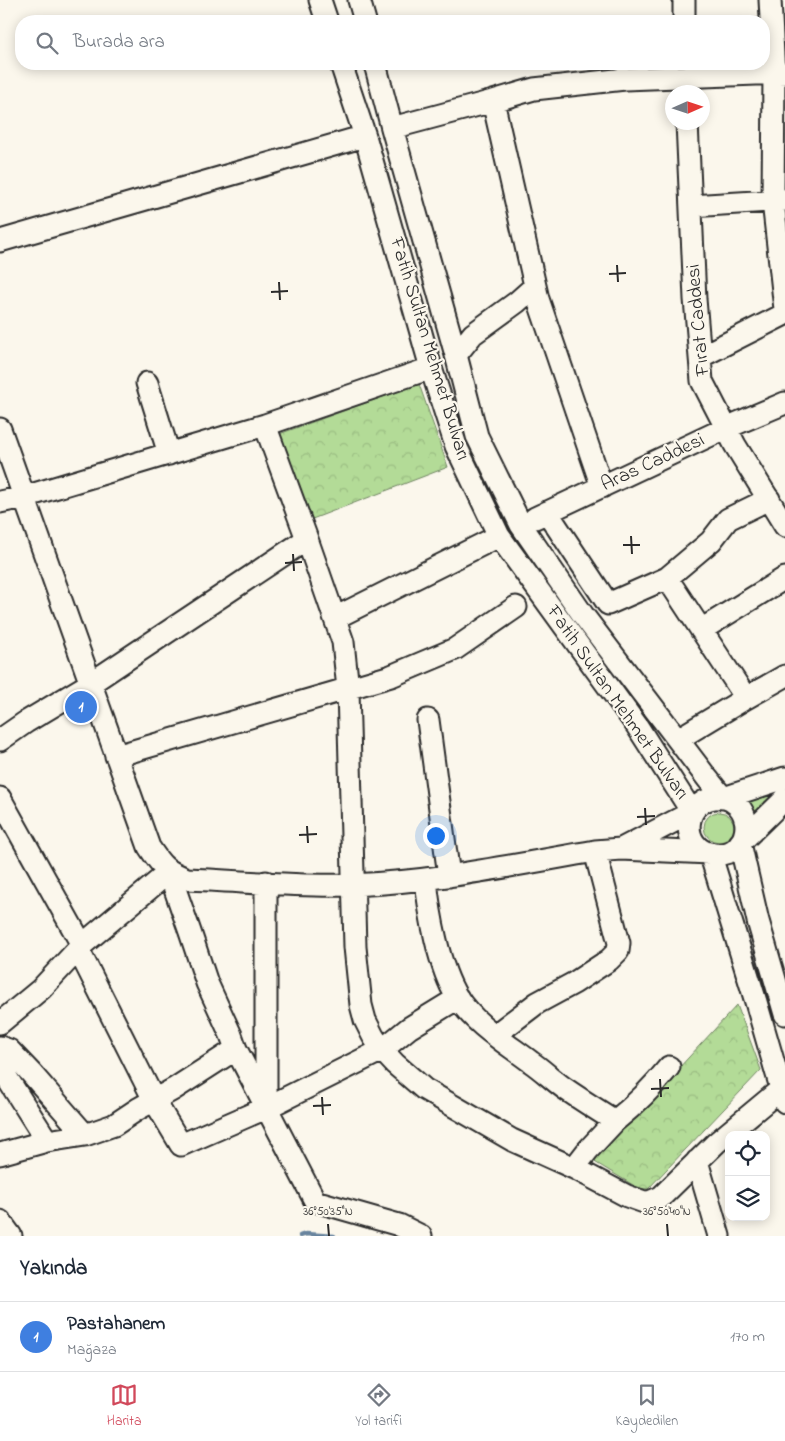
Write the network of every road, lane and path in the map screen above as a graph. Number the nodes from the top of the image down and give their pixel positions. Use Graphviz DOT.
graph roads {
  1 [pos="320,0"];
  2 [pos="359,0"];
  3 [pos="684,0"];
  4 [pos="770,0"];
  5 [pos="325,15"];
  6 [pos="363,15"];
  7 [pos="684,15"];
  8 [pos="343,70"];
  9 [pos="377,70"];
  10 [pos="779,73"];
  11 [pos="686,78"];
  12 [pos="493,102"];
  13 [pos="392,128"];
  14 [pos="687,130"];
  15 [pos="365,136"];
  16 [pos="779,200"];
  17 [pos="691,206"];
  18 [pos="0,241"];
  19 [pos="536,286"];
  20 [pos="784,297"];
  21 [pos="785,314"];
  22 [pos="456,355"];
  23 [pos="700,356"];
  24 [pos="431,368"];
  25 [pos="147,383"];
  26 [pos="785,403"];
  27 [pos="265,425"];
  28 [pos="726,428"];
  29 [pos="0,429"];
  30 [pos="168,454"];
  31 [pos="602,487"];
  32 [pos="24,498"];
  33 [pos="769,499"];
  34 [pos="0,502"];
  35 [pos="547,512"];
  36 [pos="521,525"];
  37 [pos="785,526"];
  38 [pos="499,536"];
  39 [pos="307,539"];
  40 [pos="667,578"];
  41 [pos="785,578"];
  42 [pos="516,607"];
  43 [pos="334,618"];
  44 [pos="701,630"];
  45 [pos="785,676"];
  46 [pos="90,683"];
  47 [pos="348,689"];
  48 [pos="746,698"];
  49 [pos="428,720"];
  50 [pos="678,739"];
  51 [pos="0,740"];
  52 [pos="116,756"];
  53 [pos="785,778"];
  54 [pos="0,798"];
  55 [pos="724,798"];
  56 [pos="785,799"];
  57 [pos="692,812"];
  58 [pos="740,843"];
  59 [pos="620,849"];
  60 [pos="595,852"];
  61 [pos="710,853"];
  62 [pos="169,872"];
  63 [pos="449,876"];
  64 [pos="426,879"];
  65 [pos="266,882"];
  66 [pos="352,885"];
  67 [pos="80,947"];
  68 [pos="458,998"];
  69 [pos="785,1014"];
  70 [pos="0,1021"];
  71 [pos="495,1035"];
  72 [pos="0,1047"];
  73 [pos="236,1049"];
  74 [pos="382,1050"];
  75 [pos="0,1067"];
  76 [pos="669,1067"];
  77 [pos="783,1095"];
  78 [pos="154,1100"];
  79 [pos="266,1108"];
  80 [pos="615,1121"];
  81 [pos="86,1135"];
  82 [pos="47,1140"];
  83 [pos="0,1154"];
  84 [pos="697,1161"];
  85 [pos="574,1168"];
  86 [pos="0,1221"];
  87 [pos="10,1236"];
  88 [pos="421,1236"];
  89 [pos="719,1236"];
  1 -- 5 [label="street"];
  2 -- 6 [label="street"];
  3 -- 7 [label="street"];
  4 -- 10 [label="street"];
  8 -- 15 [label="street, Fatih Sultan Mehmet Bulvarı"];
  9 -- 13 [label="street, Fatih Sultan Mehmet Bulvarı"];
  10 -- 11 [label="street"];
  10 -- 16 [label="street"];
  11 -- 12 [label="street"];
  12 -- 13 [label="street"];
  12 -- 19 [label="street"];
  13 -- 22 [label="street, Fatih Sultan Mehmet Bulvarı"];
  14 -- 17 [label="street, Fırat Caddesi"];
  15 -- 18 [label="street"];
  15 -- 24 [label="street, Fatih Sultan Mehmet Bulvarı"];
  16 -- 17 [label="street"];
  16 -- 20 [label="street"];
  17 -- 23 [label="street, Fırat Caddesi"];
  19 -- 22 [label="street"];
  19 -- 31 [label="street"];
  21 -- 23 [label="street"];
  22 -- 36 [label="street, Fatih Sultan Mehmet Bulvarı"];
  23 -- 28 [label="street, Fırat Caddesi"];
  24 -- 27 [label="street"];
  24 -- 38 [label="street, Fatih Sultan Mehmet Bulvarı"];
  25 -- 30 [label="street"];
  26 -- 28 [label="street, Aras Caddesi"];
  27 -- 30 [label="street"];
  27 -- 39 [label="street"];
  28 -- 31 [label="street, Aras Caddesi"];
  28 -- 33 [label="street, Fırat Caddesi"];
  29 -- 32 [label="street"];
  30 -- 32 [label="street"];
  31 -- 35 [label="street, Aras Caddesi"];
  32 -- 34 [label="street"];
  32 -- 46 [label="street"];
  33 -- 37 [label="street, Fırat Caddesi"];
  33 -- 40 [label="street"];
  35 -- 36 [label="street, Aras Caddesi"];
  35 -- 40 [label="street"];
  36 -- 50 [label="street, Fatih Sultan Mehmet Bulvarı"];
  38 -- 43 [label="street"];
  38 -- 57 [label="street, Fatih Sultan Mehmet Bulvarı"];
  39 -- 43 [label="street"];
  39 -- 46 [label="street"];
  40 -- 44 [label="street"];
  41 -- 44 [label="street"];
  42 -- 47 [label="street"];
  43 -- 47 [label="street"];
  44 -- 48 [label="street"];
  45 -- 48 [label="street"];
  46 -- 51 [label="street"];
  46 -- 52 [label="street"];
  47 -- 52 [label="street"];
  47 -- 66 [label="street"];
  48 -- 50 [label="street"];
  49 -- 63 [label="street"];
  50 -- 55 [label="street, Fatih Sultan Mehmet Bulvarı"];
  52 -- 62 [label="street"];
  53 -- 55 [label="street"];
  54 -- 67 [label="street"];
  55 -- 57 [label="street"];
  55 -- 58 [label="street"];
  56 -- 58 [label="street"];
  57 -- 59 [label="street"];
  57 -- 61 [label="street"];
  58 -- 61 [label="street"];
  58 -- 69 [label="street"];
  59 -- 60 [label="street"];
  59 -- 61 [label="street"];
  60 -- 63 [label="street"];
  60 -- 71 [label="street"];
  61 -- 77 [label="street"];
  62 -- 65 [label="street"];
  62 -- 67 [label="street"];
  62 -- 73 [label="street"];
  63 -- 64 [label="street"];
  64 -- 66 [label="street"];
  64 -- 68 [label="street"];
  65 -- 66 [label="street"];
  65 -- 79 [label="street"];
  66 -- 74 [label="street"];
  67 -- 70 [label="street"];
  67 -- 78 [label="street"];
  68 -- 71 [label="street"];
  68 -- 74 [label="street"];
  71 -- 80 [label="street"];
  72 -- 81 [label="street"];
  73 -- 78 [label="street"];
  73 -- 79 [label="street"];
  74 -- 79 [label="street"];
  74 -- 85 [label="street"];
  75 -- 82 [label="street"];
  76 -- 80 [label="street"];
  77 -- 84 [label="street"];
  78 -- 79 [label="street"];
  78 -- 81 [label="street"];
  79 -- 88 [label="street"];
  80 -- 85 [label="street"];
  81 -- 82 [label="street"];
  82 -- 83 [label="street"];
  84 -- 85 [label="street"];
  84 -- 89 [label="street"];
  86 -- 87 [label="street"];
}
